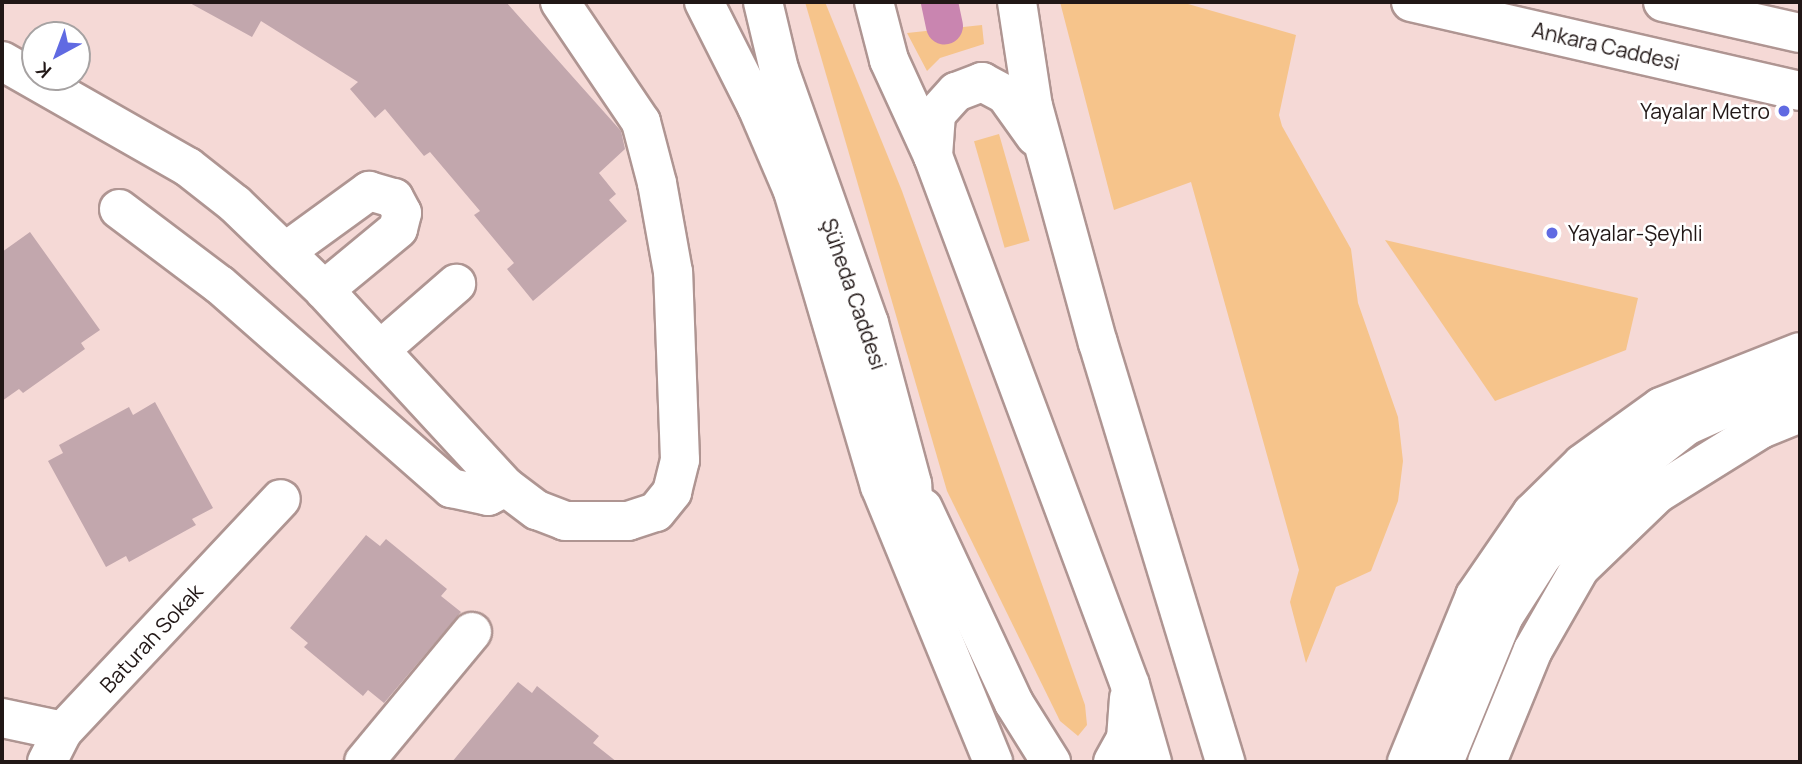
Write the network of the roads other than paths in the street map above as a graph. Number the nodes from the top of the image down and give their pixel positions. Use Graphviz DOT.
graph roads {
  1 [pos="560,2"];
  2 [pos="704,2"];
  3 [pos="763,2"];
  4 [pos="874,2"];
  5 [pos="1017,2"];
  6 [pos="1411,2"];
  7 [pos="1663,2"];
  8 [pos="1800,33"];
  9 [pos="2,61"];
  10 [pos="1800,91"];
  11 [pos="1044,149"];
  12 [pos="933,156"];
  13 [pos="119,209"];
  14 [pos="285,252"];
  15 [pos="456,284"];
  16 [pos="324,290"];
  17 [pos="380,350"];
  18 [pos="1800,352"];
  19 [pos="1800,374"];
  20 [pos="1800,413"];
  21 [pos="912,484"];
  22 [pos="506,487"];
  23 [pos="281,499"];
  24 [pos="921,591"];
  25 [pos="1489,606"];
  26 [pos="472,632"];
  27 [pos="1130,685"];
  28 [pos="2,718"];
  29 [pos="55,746"];
  30 [pos="364,762"];
  31 [pos="993,762"];
  32 [pos="1051,762"];
  33 [pos="1113,762"];
  34 [pos="1152,762"];
  35 [pos="1225,762"];
  36 [pos="1407,762"];
  37 [pos="1444,762"];
  38 [pos="1487,762"];
  1 -- 22 [label="street"];
  2 -- 24 [label="street"];
  3 -- 21 [label="street, Şüheda Caddesi"];
  4 -- 12 [label="street"];
  5 -- 11 [label="street"];
  6 -- 10 [label="street, Ankara Caddesi"];
  7 -- 8 [label="street"];
  9 -- 14 [label="street"];
  11 -- 12 [label="street"];
  11 -- 35 [label="street"];
  12 -- 27 [label="street"];
  13 -- 22 [label="street"];
  14 -- 16 [label="street"];
  14 -- 16 [label="street"];
  15 -- 17 [label="street"];
  16 -- 17 [label="street"];
  17 -- 22 [label="street"];
  18 -- 25 [label="street"];
  19 -- 25 [label="street"];
  20 -- 38 [label="street"];
  21 -- 24 [label="street, Şüheda Caddesi"];
  21 -- 32 [label="street"];
  23 -- 29 [label="street, Baturah Sokak"];
  24 -- 31 [label="street"];
  25 -- 36 [label="street"];
  25 -- 37 [label="street"];
  26 -- 30 [label="street"];
  27 -- 33 [label="street"];
  27 -- 34 [label="street"];
  28 -- 29 [label="street, Baturah Sokak"];
}
